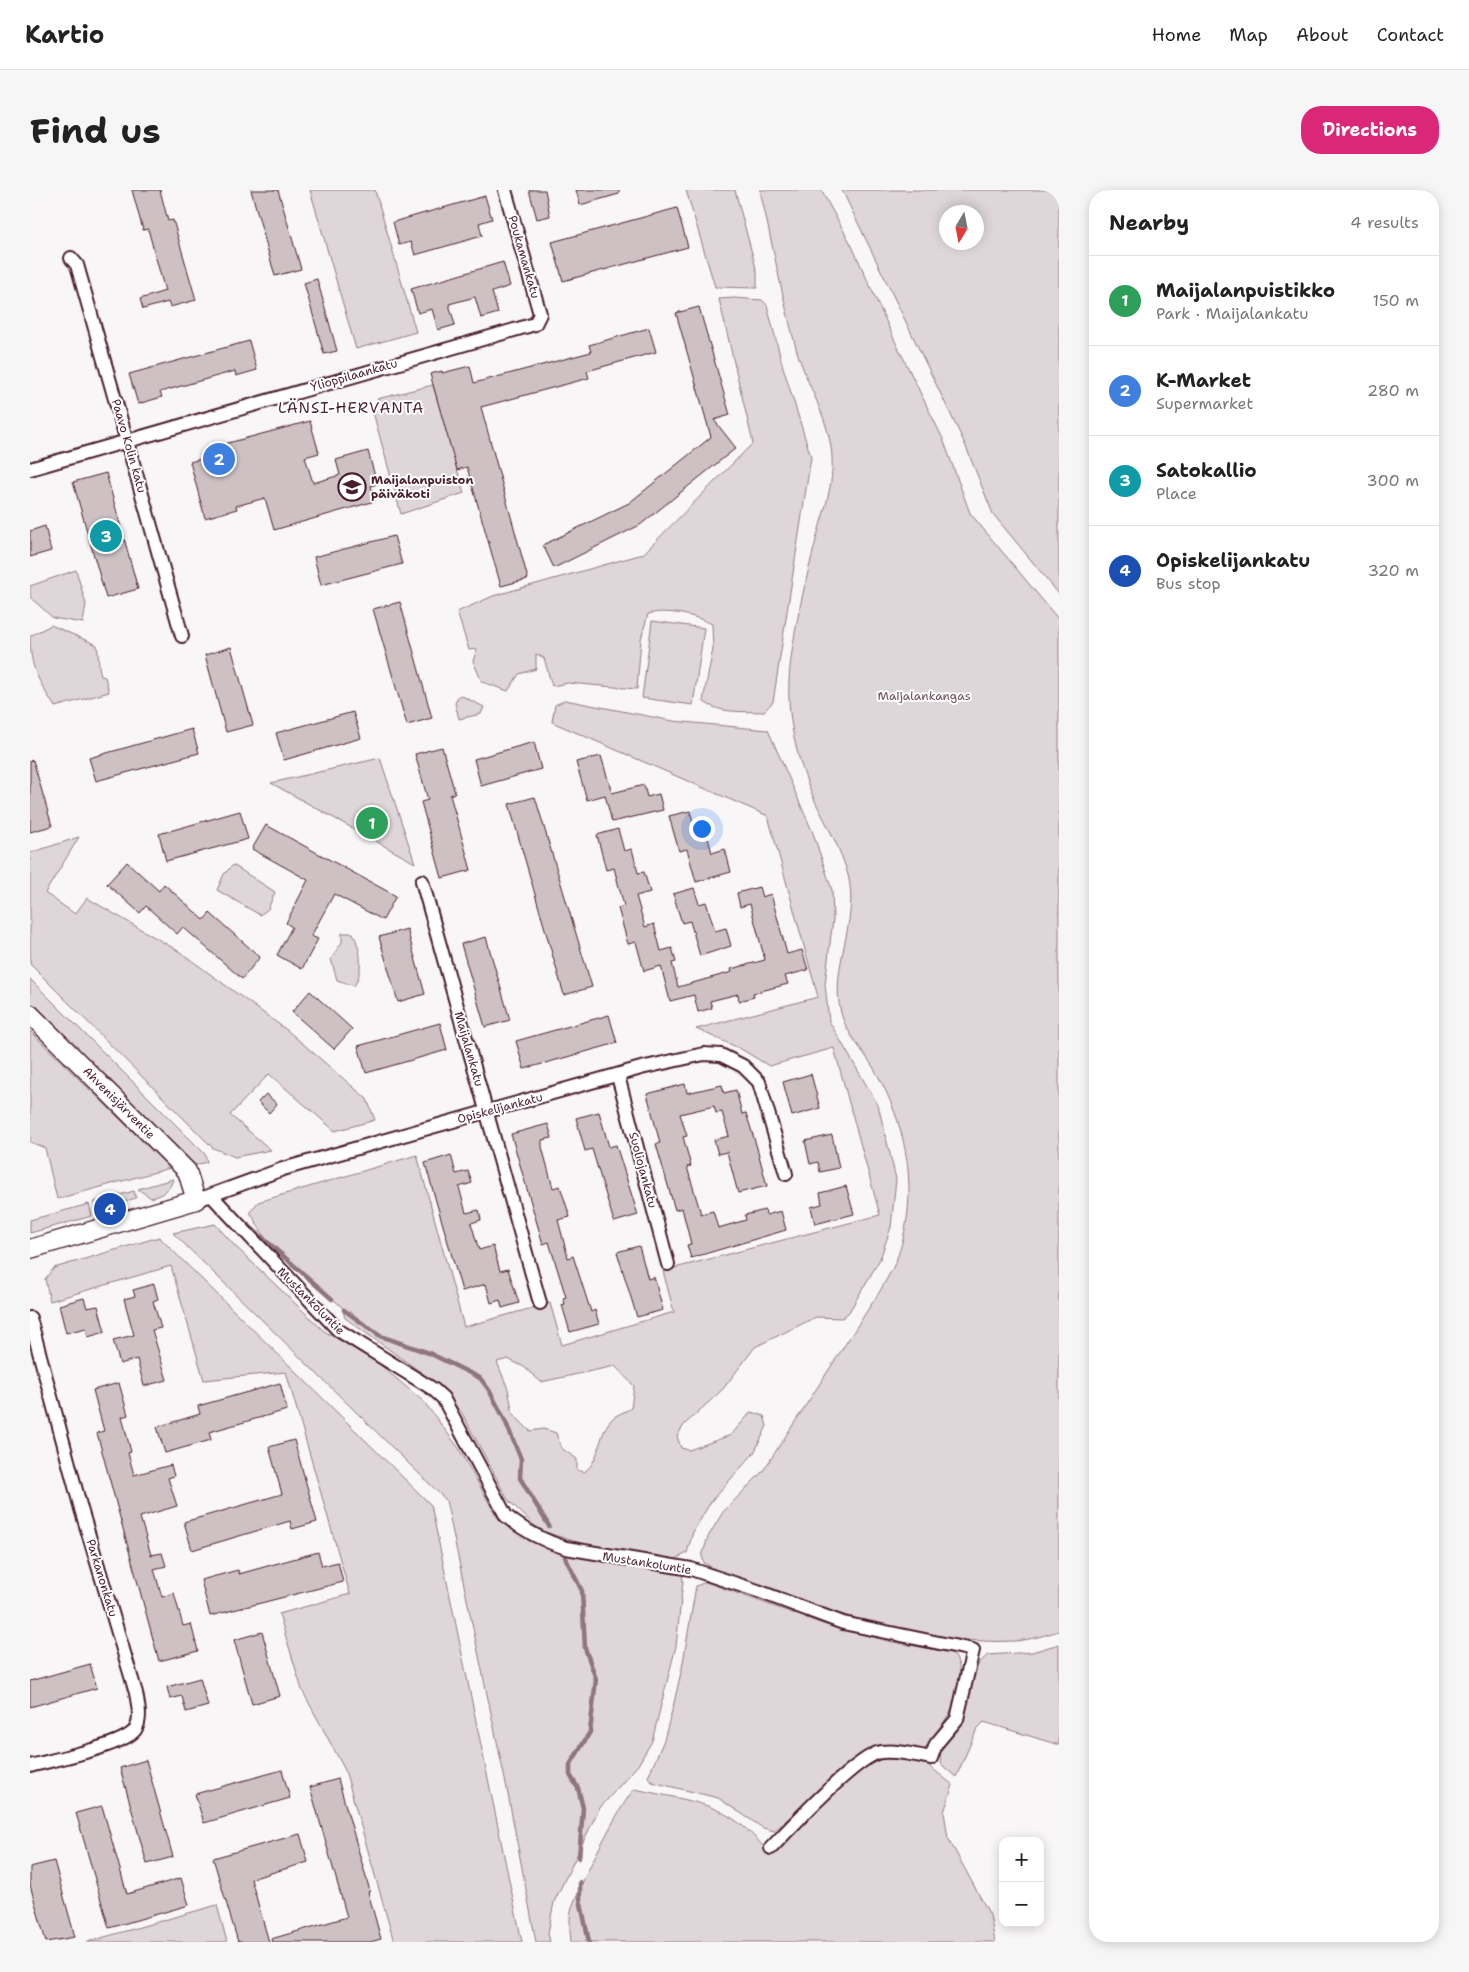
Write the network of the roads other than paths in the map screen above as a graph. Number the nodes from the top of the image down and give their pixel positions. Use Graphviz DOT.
graph roads {
  1 [pos="504,190"];
  2 [pos="71,258"];
  3 [pos="534,324"];
  4 [pos="127,441"];
  5 [pos="30,468"];
  6 [pos="182,636"];
  7 [pos="422,881"];
  8 [pos="30,1014"];
  9 [pos="618,1076"];
  10 [pos="486,1112"];
  11 [pos="786,1174"];
  12 [pos="204,1198"];
  13 [pos="30,1249"];
  14 [pos="668,1264"];
  15 [pos="540,1303"];
  16 [pos="30,1318"];
  17 [pos="30,1766"];
  18 [pos="771,1848"];
  1 -- 3 [label="street, Poukamankatu"];
  2 -- 4 [label="street, Paavo Kolin katu"];
  3 -- 4 [label="street, Ylioppilaankatu"];
  4 -- 5 [label="street, Ylioppilaankatu"];
  4 -- 6 [label="street, Paavo Kolin katu"];
  7 -- 10 [label="street, Maijalankatu"];
  8 -- 12 [label="main road, Ahvenisjärventie"];
  9 -- 10 [label="street, Opiskelijankatu"];
  9 -- 11 [label="street, Opiskelijankatu"];
  9 -- 14 [label="street, Suoliojankatu"];
  10 -- 12 [label="street, Opiskelijankatu"];
  10 -- 15 [label="street, Maijalankatu"];
  12 -- 13 [label="main road, Opiskelijankatu"];
  12 -- 18 [label="street, Mustankoluntie"];
  16 -- 17 [label="street, Parkanonkatu"];
}
